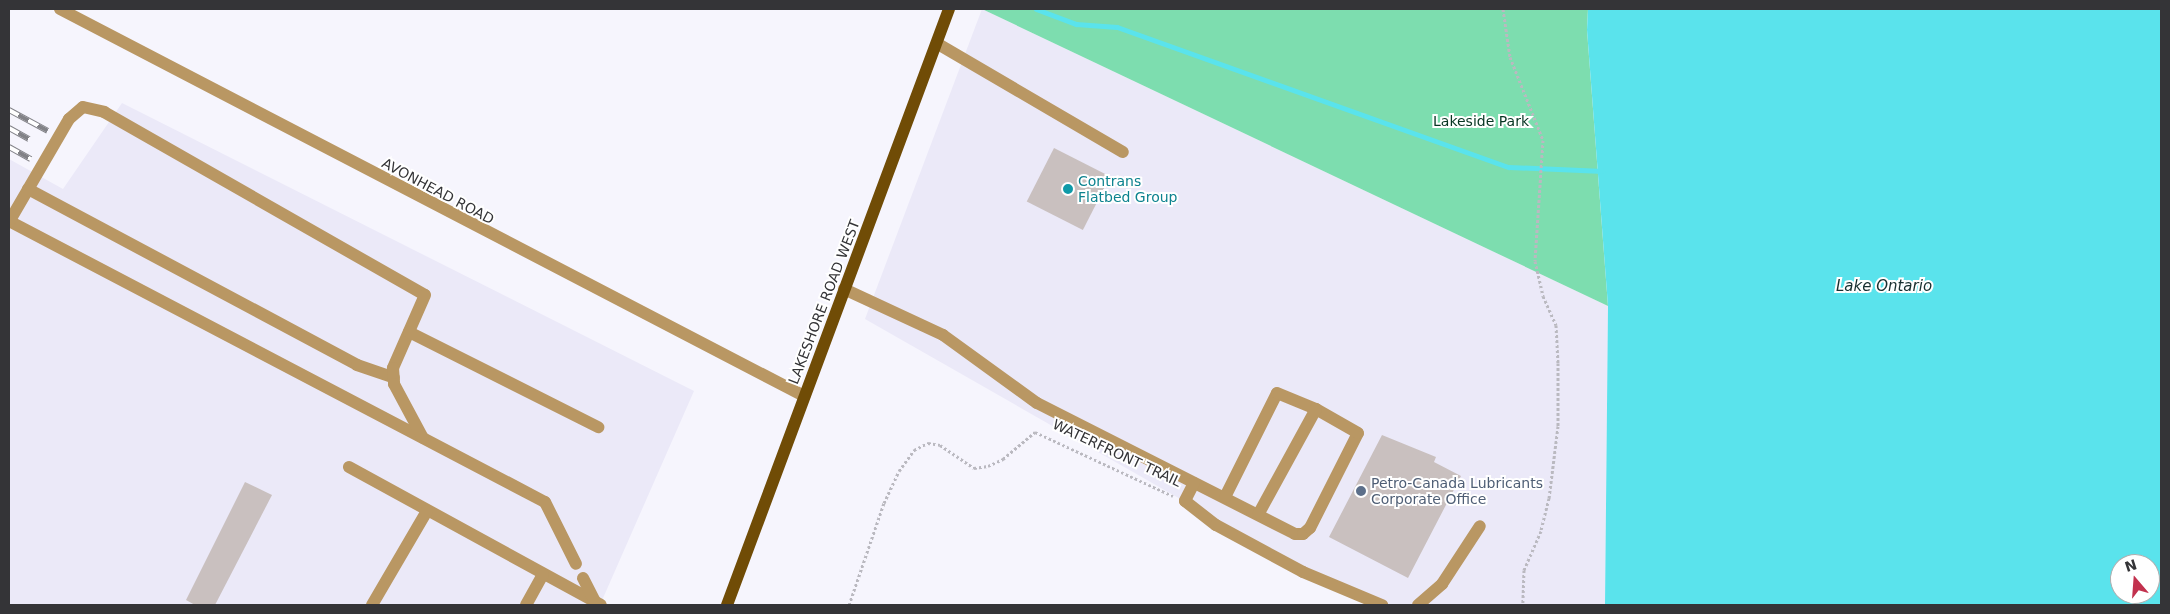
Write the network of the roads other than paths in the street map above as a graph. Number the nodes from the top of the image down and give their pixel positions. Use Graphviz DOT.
graph roads {
  1 [pos="60,9"];
  2 [pos="949,9"];
  3 [pos="938,44"];
  4 [pos="1123,152"];
  5 [pos="28,189"];
  6 [pos="9,221"];
  7 [pos="844,289"];
  8 [pos="409,332"];
  9 [pos="394,378"];
  10 [pos="804,396"];
  11 [pos="1316,409"];
  12 [pos="598,427"];
  13 [pos="423,438"];
  14 [pos="349,467"];
  15 [pos="1194,482"];
  16 [pos="1225,497"];
  17 [pos="428,511"];
  18 [pos="1260,514"];
  19 [pos="1480,526"];
  20 [pos="576,564"];
  21 [pos="543,574"];
  22 [pos="583,578"];
  23 [pos="598,604"];
  24 [pos="372,605"];
  25 [pos="526,605"];
  26 [pos="727,605"];
  27 [pos="1382,605"];
  28 [pos="1418,605"];
  1 -- 10 [label="street, AVONHEAD ROAD"];
  2 -- 3 [label="main road, LAKESHORE ROAD WEST"];
  3 -- 4 [label="street"];
  3 -- 7 [label="main road, LAKESHORE ROAD WEST"];
  5 -- 6 [label="street"];
  5 -- 8 [label="street"];
  5 -- 9 [label="street"];
  6 -- 13 [label="street"];
  7 -- 10 [label="main road, LAKESHORE ROAD WEST"];
  7 -- 15 [label="street"];
  8 -- 9 [label="street"];
  8 -- 12 [label="street"];
  9 -- 13 [label="street"];
  10 -- 26 [label="main road, LAKESHORE ROAD WEST"];
  11 -- 16 [label="street"];
  11 -- 18 [label="street"];
  11 -- 18 [label="street"];
  13 -- 20 [label="street"];
  14 -- 17 [label="street"];
  15 -- 16 [label="street"];
  15 -- 27 [label="street, WATERFRONT TRAIL"];
  16 -- 18 [label="street"];
  17 -- 21 [label="street"];
  17 -- 24 [label="street"];
  19 -- 28 [label="street"];
  21 -- 23 [label="street"];
  21 -- 25 [label="street"];
  22 -- 23 [label="street"];
}
